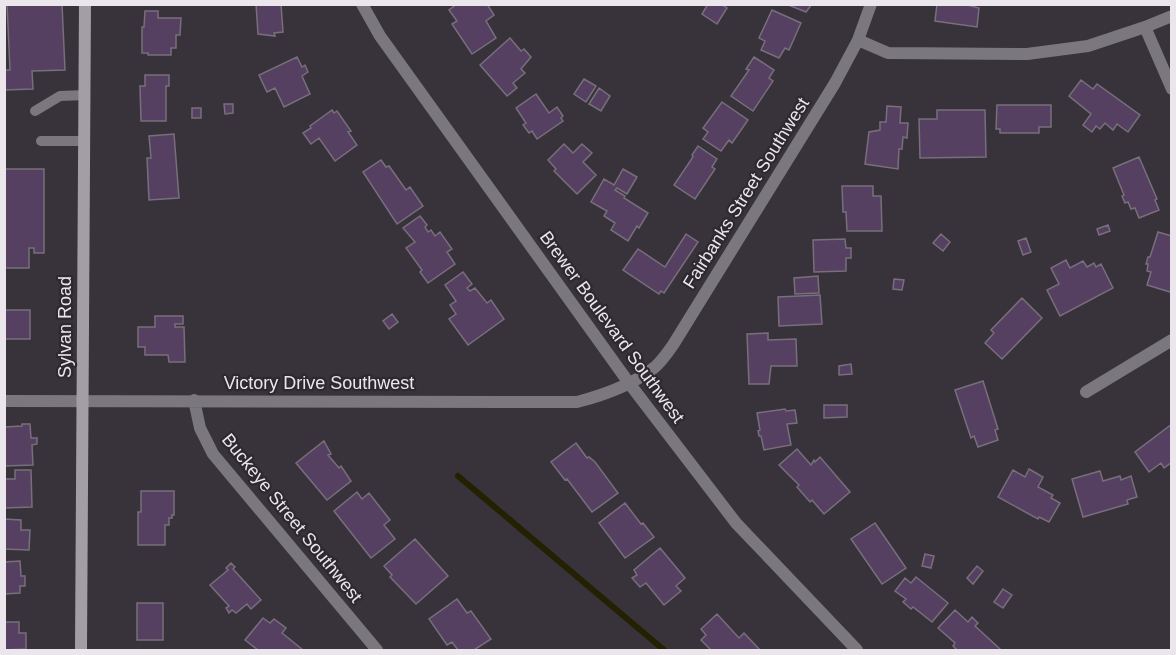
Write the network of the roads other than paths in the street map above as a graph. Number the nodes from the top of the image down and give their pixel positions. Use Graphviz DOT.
graph roads {
  1 [pos="85,4"];
  2 [pos="362,4"];
  3 [pos="871,4"];
  4 [pos="1172,16"];
  5 [pos="1145,27"];
  6 [pos="858,40"];
  7 [pos="1172,89"];
  8 [pos="85,95"];
  9 [pos="35,111"];
  10 [pos="41,141"];
  11 [pos="84,141"];
  12 [pos="1172,340"];
  13 [pos="629,383"];
  14 [pos="1086,392"];
  15 [pos="194,400"];
  16 [pos="4,401"];
  17 [pos="83,401"];
  18 [pos="81,651"];
  19 [pos="377,651"];
  20 [pos="857,651"];
  1 -- 8 [label="main road, Sylvan Road"];
  2 -- 13 [label="street, Brewer Boulevard Southwest"];
  3 -- 6 [label="street, Fairbanks Street Southwest"];
  4 -- 5 [label="street"];
  5 -- 6 [label="street"];
  5 -- 7 [label="street"];
  6 -- 13 [label="street, Fairbanks Street Southwest"];
  8 -- 9 [label="lane"];
  8 -- 11 [label="main road, Sylvan Road"];
  10 -- 11 [label="lane"];
  11 -- 17 [label="main road, Sylvan Road"];
  12 -- 14 [label="street"];
  13 -- 15 [label="street, Victory Drive Southwest"];
  13 -- 20 [label="street, Brewer Boulevard Southwest"];
  15 -- 17 [label="street, Victory Drive Southwest"];
  15 -- 19 [label="street, Buckeye Street Southwest"];
  16 -- 17 [label="street, Victory Drive Southwest"];
  17 -- 18 [label="main road, Sylvan Road"];
}
